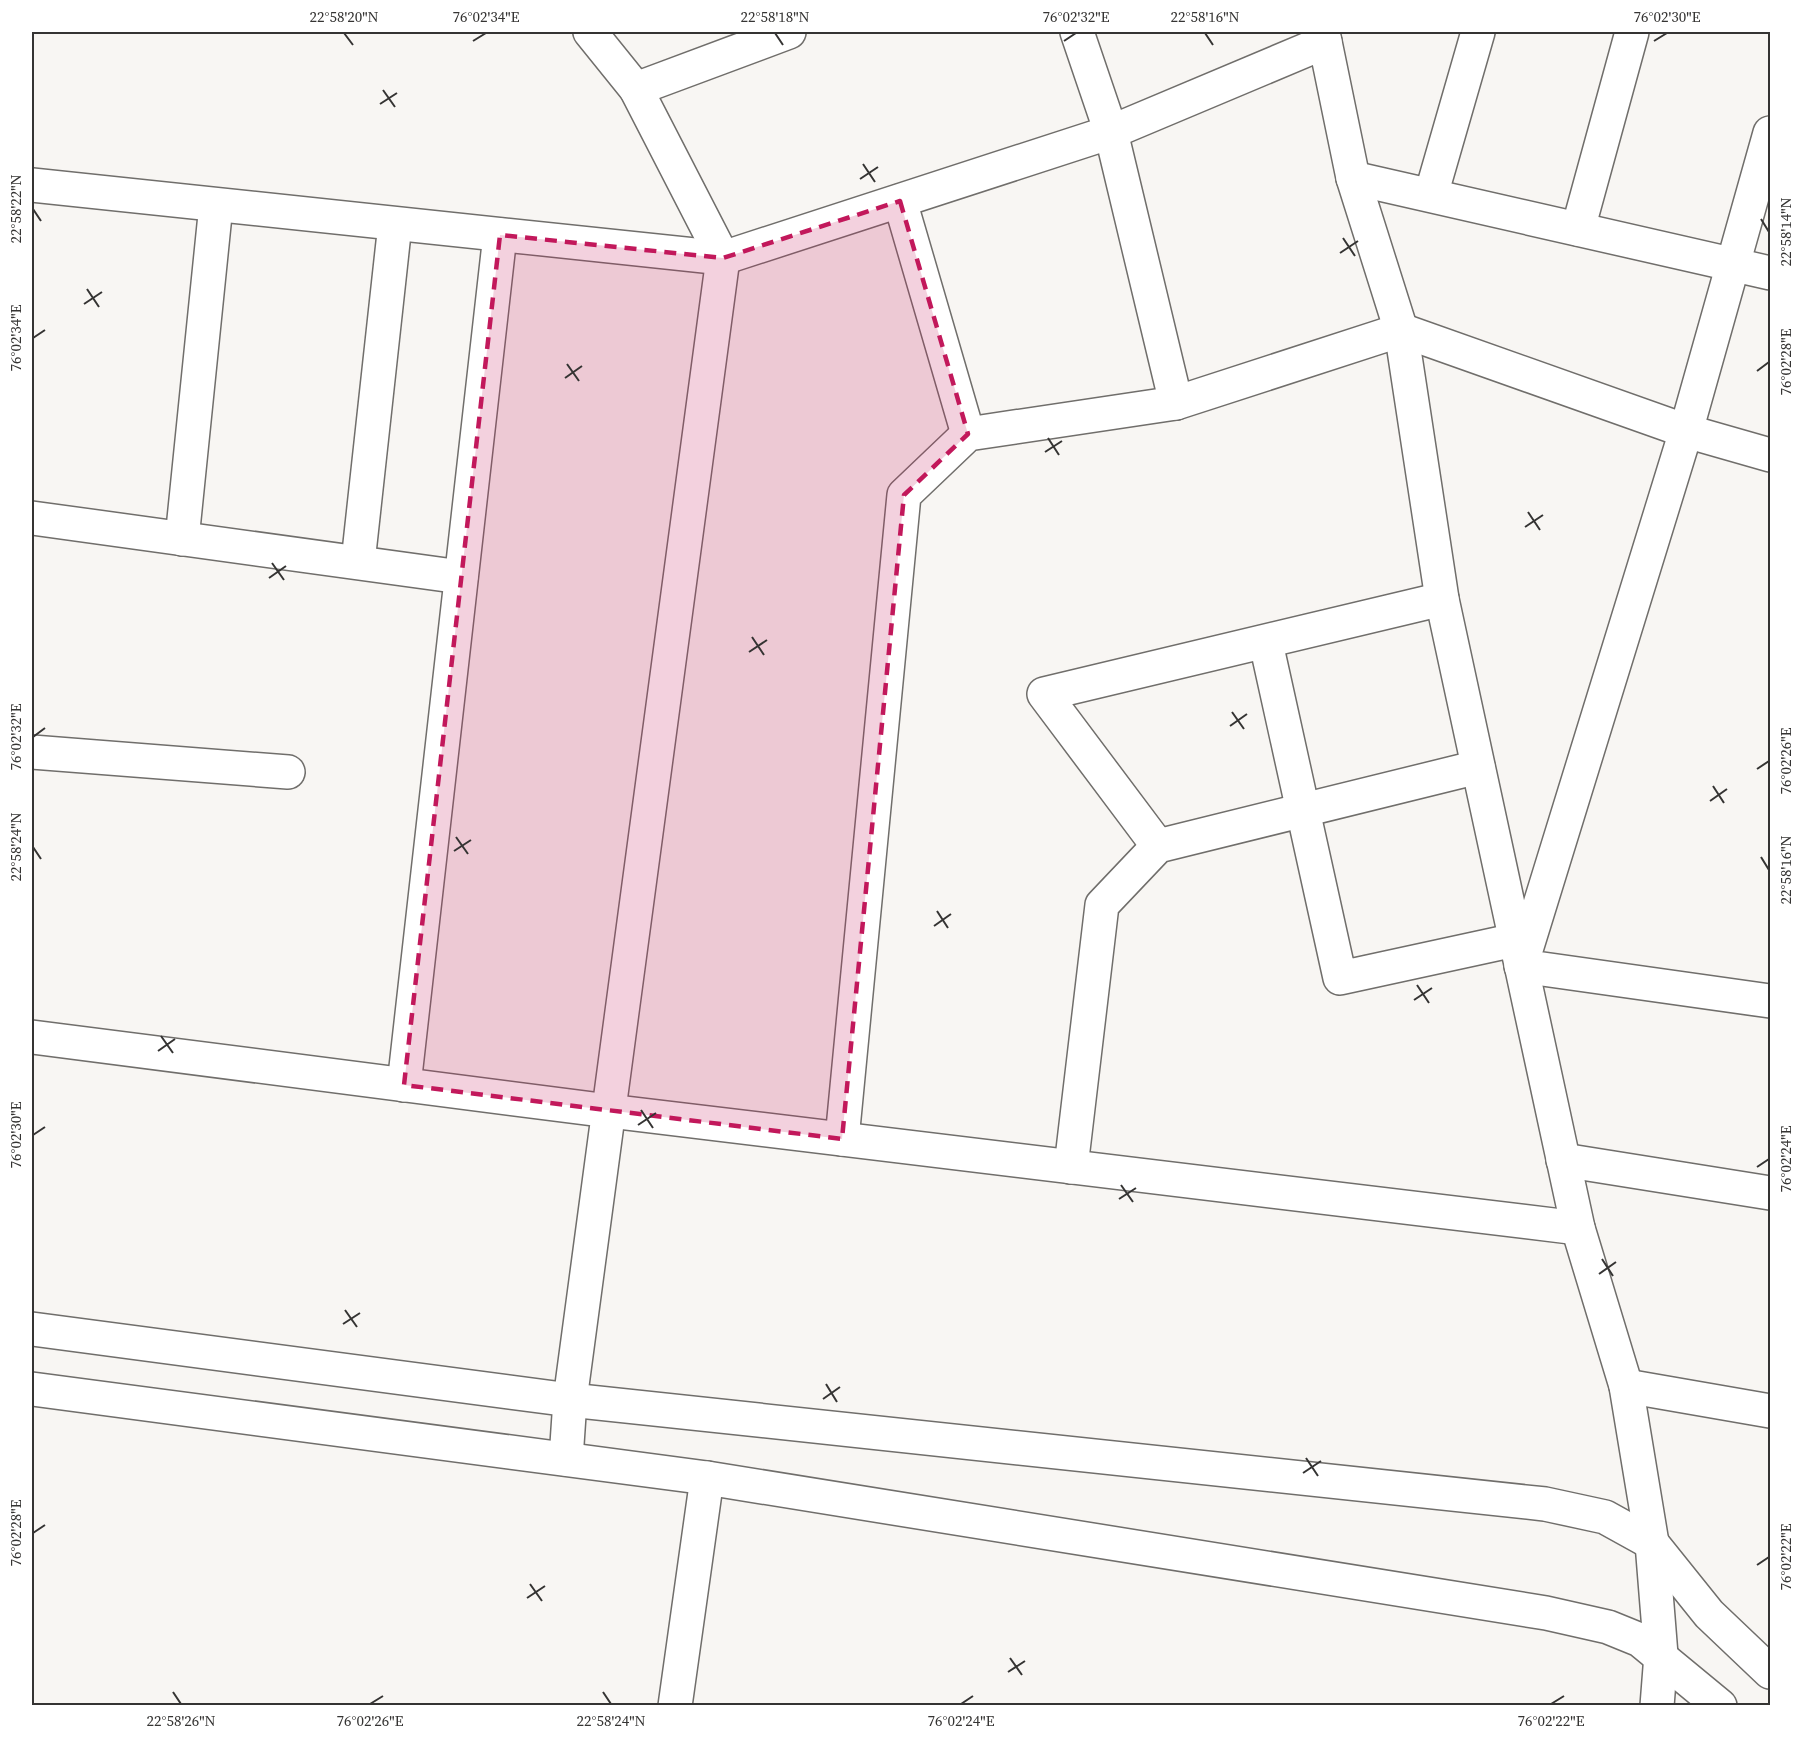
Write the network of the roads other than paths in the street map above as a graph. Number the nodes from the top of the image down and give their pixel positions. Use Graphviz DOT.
graph roads {
  1 [pos="590,32"];
  2 [pos="789,32"];
  3 [pos="1077,32"];
  4 [pos="1478,32"];
  5 [pos="1632,32"];
  6 [pos="1324,37"];
  7 [pos="636,89"];
  8 [pos="1110,132"];
  9 [pos="1770,133"];
  10 [pos="1353,178"];
  11 [pos="32,185"];
  12 [pos="1431,195"];
  13 [pos="900,201"];
  14 [pos="216,205"];
  15 [pos="395,224"];
  16 [pos="1578,229"];
  17 [pos="500,235"];
  18 [pos="723,258"];
  19 [pos="1733,264"];
  20 [pos="1770,273"];
  21 [pos="1401,330"];
  22 [pos="1176,403"];
  23 [pos="1686,431"];
  24 [pos="968,434"];
  25 [pos="1770,455"];
  26 [pos="32,518"];
  27 [pos="182,539"];
  28 [pos="358,562"];
  29 [pos="461,577"];
  30 [pos="1442,599"];
  31 [pos="1266,643"];
  32 [pos="32,752"];
  33 [pos="1478,767"];
  34 [pos="288,772"];
  35 [pos="1303,810"];
  36 [pos="1158,846"];
  37 [pos="1518,953"];
  38 [pos="1770,1001"];
  39 [pos="32,1037"];
  40 [pos="404,1085"];
  41 [pos="609,1111"];
  42 [pos="842,1139"];
  43 [pos="1563,1160"];
  44 [pos="1071,1167"];
  45 [pos="1770,1193"];
  46 [pos="1578,1228"];
  47 [pos="32,1329"];
  48 [pos="1626,1386"];
  49 [pos="32,1389"];
  50 [pos="570,1400"];
  51 [pos="1770,1411"];
  52 [pos="566,1459"];
  53 [pos="707,1478"];
  54 [pos="1652,1543"];
  55 [pos="1661,1655"];
  56 [pos="1770,1672"];
  57 [pos="675,1706"];
  58 [pos="1657,1706"];
  59 [pos="1720,1706"];
  1 -- 7 [label="street"];
  2 -- 7 [label="street"];
  3 -- 8 [label="street"];
  4 -- 12 [label="street"];
  5 -- 16 [label="street"];
  6 -- 8 [label="street"];
  6 -- 10 [label="street"];
  7 -- 18 [label="street"];
  8 -- 13 [label="street"];
  8 -- 22 [label="street"];
  9 -- 19 [label="street"];
  10 -- 12 [label="street"];
  10 -- 21 [label="street"];
  11 -- 14 [label="street"];
  12 -- 16 [label="street"];
  13 -- 18 [label="street"];
  13 -- 24 [label="street"];
  14 -- 15 [label="street"];
  14 -- 27 [label="street"];
  15 -- 17 [label="street"];
  15 -- 28 [label="street"];
  16 -- 19 [label="street"];
  17 -- 18 [label="street"];
  17 -- 29 [label="street"];
  18 -- 41 [label="street"];
  19 -- 20 [label="street"];
  19 -- 23 [label="street"];
  21 -- 22 [label="street"];
  21 -- 23 [label="street"];
  21 -- 30 [label="street"];
  22 -- 24 [label="street"];
  23 -- 25 [label="street"];
  23 -- 37 [label="street"];
  24 -- 42 [label="street"];
  26 -- 27 [label="street"];
  27 -- 28 [label="street"];
  28 -- 29 [label="street"];
  29 -- 40 [label="street"];
  30 -- 31 [label="street"];
  30 -- 33 [label="street"];
  31 -- 35 [label="street"];
  31 -- 36 [label="street"];
  32 -- 34 [label="street"];
  33 -- 35 [label="street"];
  33 -- 37 [label="street"];
  35 -- 36 [label="street"];
  35 -- 37 [label="street"];
  36 -- 44 [label="street"];
  37 -- 38 [label="street"];
  37 -- 43 [label="street"];
  39 -- 40 [label="street"];
  40 -- 41 [label="street"];
  41 -- 42 [label="street"];
  41 -- 50 [label="street"];
  42 -- 44 [label="street"];
  43 -- 45 [label="street"];
  43 -- 46 [label="street"];
  44 -- 46 [label="street"];
  46 -- 48 [label="street"];
  47 -- 50 [label="street"];
  48 -- 51 [label="street"];
  48 -- 54 [label="street"];
  49 -- 52 [label="street"];
  50 -- 52 [label="street"];
  50 -- 54 [label="street"];
  52 -- 53 [label="street"];
  53 -- 55 [label="street"];
  53 -- 57 [label="street"];
  54 -- 55 [label="street"];
  54 -- 56 [label="street"];
  55 -- 58 [label="street"];
  55 -- 59 [label="street"];
}
